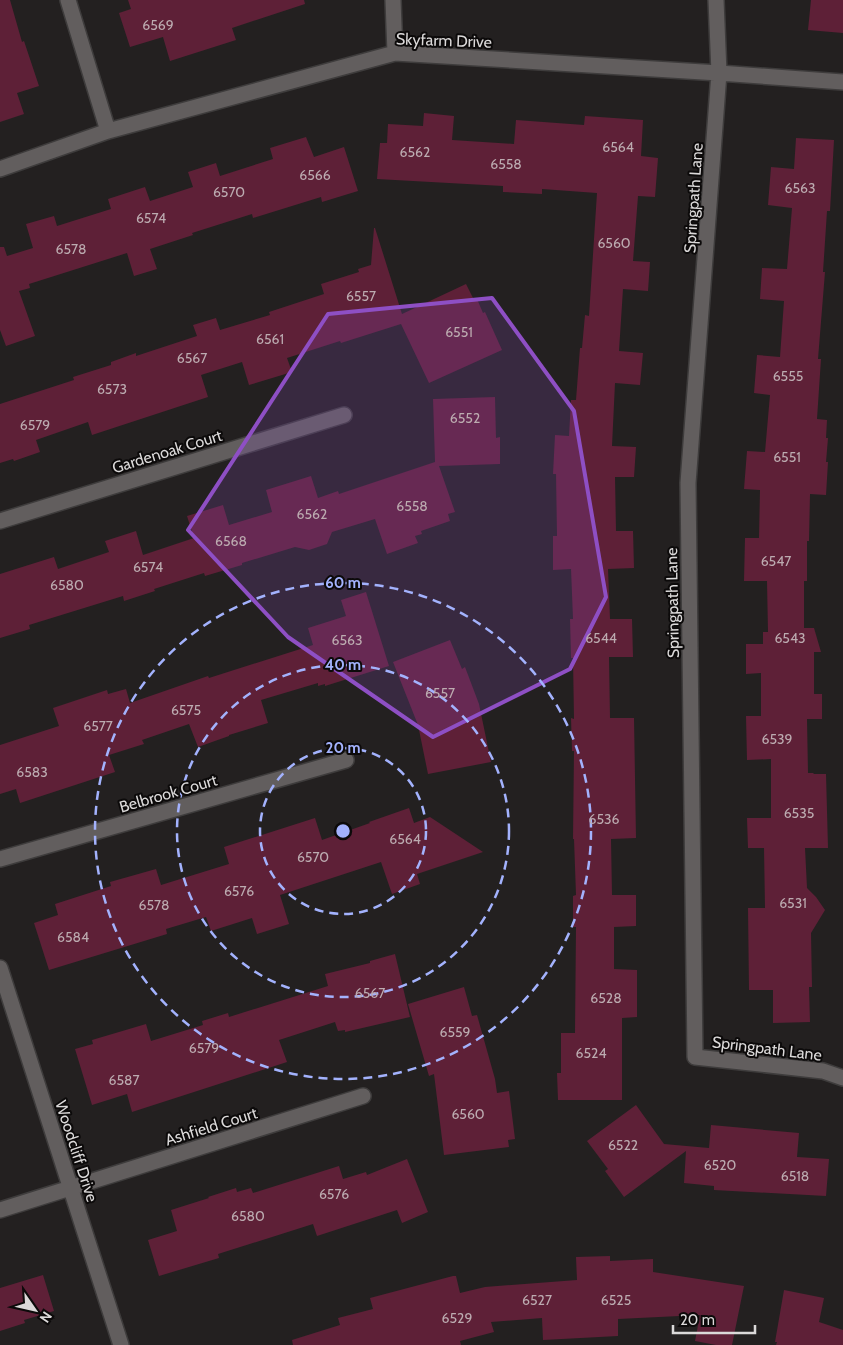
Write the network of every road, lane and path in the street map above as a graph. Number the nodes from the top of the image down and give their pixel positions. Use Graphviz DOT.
graph roads {
  1 [pos="68,0"];
  2 [pos="393,0"];
  3 [pos="716,0"];
  4 [pos="395,53"];
  5 [pos="720,73"];
  6 [pos="843,82"];
  7 [pos="108,131"];
  8 [pos="0,168"];
  9 [pos="344,415"];
  10 [pos="0,521"];
  11 [pos="346,760"];
  12 [pos="0,859"];
  13 [pos="0,968"];
  14 [pos="843,1078"];
  15 [pos="363,1096"];
  16 [pos="70,1188"];
  17 [pos="0,1210"];
  18 [pos="120,1345"];
  1 -- 7 [label="street"];
  2 -- 4 [label="street"];
  3 -- 5 [label="street, Springpath Lane"];
  4 -- 5 [label="street, Skyfarm Drive"];
  4 -- 7 [label="street, Skyfarm Drive"];
  5 -- 6 [label="street, Skyfarm Drive"];
  5 -- 14 [label="street, Springpath Lane"];
  7 -- 8 [label="street, Skyfarm Drive"];
  9 -- 10 [label="street, Gardenoak Court"];
  11 -- 12 [label="street, Belbrook Court"];
  13 -- 16 [label="street, Woodcliff Drive"];
  15 -- 16 [label="street, Ashfield Court"];
  16 -- 17 [label="street, Ashfield Court"];
  16 -- 18 [label="street, Woodcliff Drive"];
}
